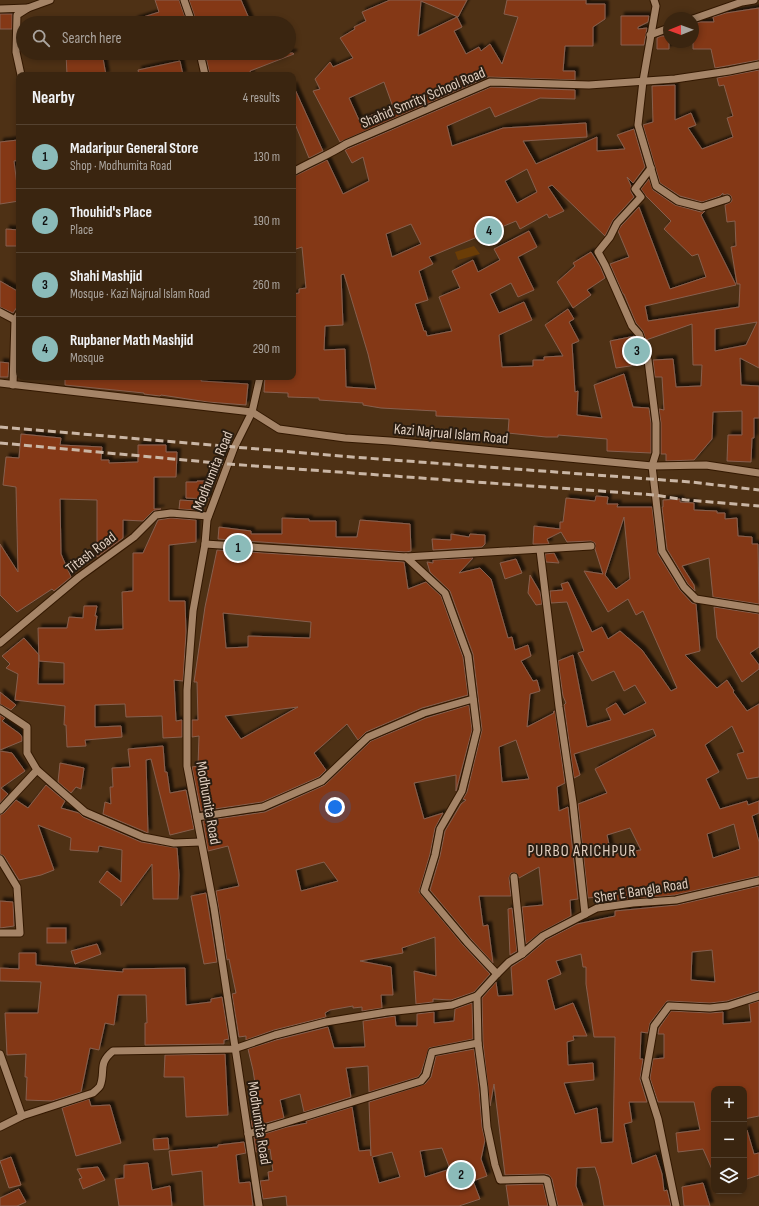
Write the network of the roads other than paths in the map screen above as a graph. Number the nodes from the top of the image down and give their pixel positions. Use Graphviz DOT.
graph roads {
  1 [pos="50,0"];
  2 [pos="184,0"];
  3 [pos="654,0"];
  4 [pos="754,0"];
  5 [pos="28,8"];
  6 [pos="0,9"];
  7 [pos="17,16"];
  8 [pos="190,16"];
  9 [pos="699,17"];
  10 [pos="663,30"];
  11 [pos="650,35"];
  12 [pos="18,60"];
  13 [pos="202,60"];
  14 [pos="759,65"];
  15 [pos="20,72"];
  16 [pos="204,72"];
  17 [pos="643,81"];
  18 [pos="651,168"];
  19 [pos="296,170"];
  20 [pos="727,199"];
  21 [pos="0,312"];
  22 [pos="15,320"];
  23 [pos="259,380"];
  24 [pos="0,383"];
  25 [pos="13,385"];
  26 [pos="252,412"];
  27 [pos="652,466"];
  28 [pos="759,474"];
  29 [pos="208,516"];
  30 [pos="205,544"];
  31 [pos="591,546"];
  32 [pos="540,550"];
  33 [pos="406,557"];
  34 [pos="759,609"];
  35 [pos="0,643"];
  36 [pos="473,699"];
  37 [pos="0,709"];
  38 [pos="37,770"];
  39 [pos="0,810"];
  40 [pos="197,818"];
  41 [pos="202,842"];
  42 [pos="0,859"];
  43 [pos="514,877"];
  44 [pos="759,881"];
  45 [pos="585,914"];
  46 [pos="0,933"];
  47 [pos="522,954"];
  48 [pos="497,974"];
  49 [pos="477,996"];
  50 [pos="759,996"];
  51 [pos="478,1044"];
  52 [pos="234,1049"];
  53 [pos="0,1054"];
  54 [pos="22,1116"];
  55 [pos="0,1127"];
  56 [pos="248,1134"];
  57 [pos="258,1206"];
  58 [pos="553,1206"];
  59 [pos="676,1206"];
  1 -- 5 [label="street"];
  2 -- 8 [label="street"];
  3 -- 11 [label="street"];
  4 -- 9 [label="street"];
  5 -- 6 [label="street"];
  5 -- 7 [label="street"];
  10 -- 11 [label="street"];
  11 -- 17 [label="street"];
  12 -- 15 [label="street"];
  13 -- 16 [label="street"];
  14 -- 17 [label="street, Shahid Smrity School Road"];
  17 -- 18 [label="street"];
  17 -- 19 [label="street, Shahid Smrity School Road"];
  18 -- 20 [label="street"];
  18 -- 27 [label="street"];
  21 -- 22 [label="street"];
  22 -- 25 [label="street"];
  23 -- 26 [label="street"];
  24 -- 25 [label="street"];
  25 -- 26 [label="street"];
  26 -- 27 [label="street, Kazi Najrual Islam Road"];
  26 -- 29 [label="street, Modhumita Road"];
  27 -- 28 [label="street, Kazi Najrual Islam Road"];
  27 -- 34 [label="street"];
  29 -- 30 [label="street, Modhumita Road"];
  29 -- 35 [label="street, Titash Road"];
  30 -- 33 [label="street"];
  30 -- 40 [label="street, Modhumita Road"];
  31 -- 32 [label="street"];
  32 -- 33 [label="street"];
  32 -- 45 [label="street"];
  33 -- 36 [label="street"];
  36 -- 40 [label="street"];
  36 -- 48 [label="street"];
  37 -- 38 [label="street"];
  38 -- 39 [label="street"];
  38 -- 41 [label="street"];
  40 -- 41 [label="street, Modhumita Road"];
  41 -- 52 [label="street, Modhumita Road"];
  42 -- 46 [label="street"];
  43 -- 47 [label="street"];
  44 -- 45 [label="street, Sher E Bangla Road"];
  45 -- 47 [label="street, Sher E Bangla Road"];
  47 -- 48 [label="street, Sher E Bangla Road"];
  48 -- 49 [label="street, Sher E Bangla Road"];
  49 -- 51 [label="street"];
  49 -- 52 [label="street"];
  50 -- 59 [label="street"];
  51 -- 56 [label="street"];
  51 -- 58 [label="street"];
  52 -- 54 [label="street"];
  52 -- 56 [label="street, Modhumita Road"];
  53 -- 54 [label="street"];
  54 -- 55 [label="street"];
  56 -- 57 [label="street, Modhumita Road"];
}
